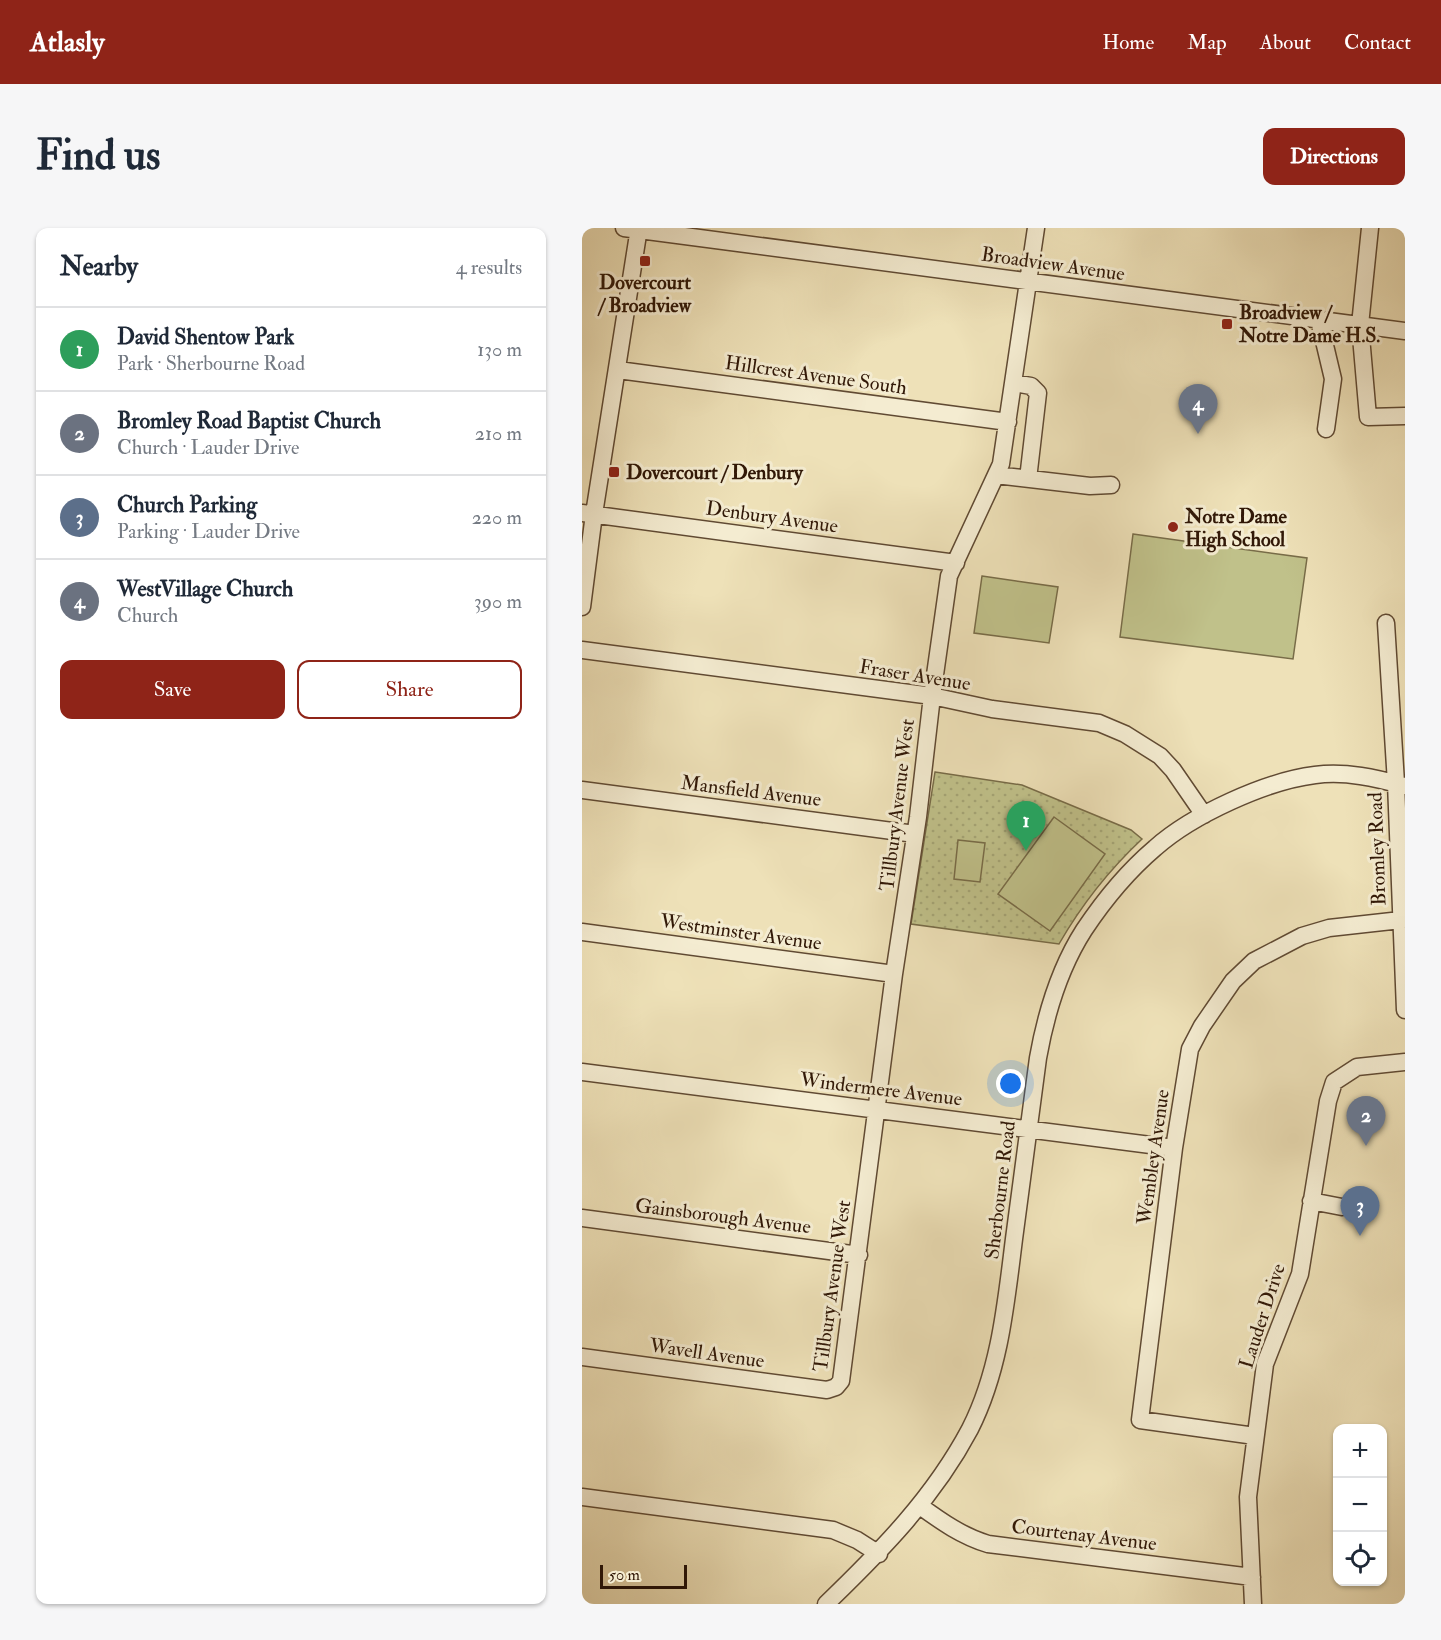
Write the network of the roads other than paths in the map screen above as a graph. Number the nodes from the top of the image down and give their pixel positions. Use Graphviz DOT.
graph roads {
  1 [pos="1036,228"];
  2 [pos="1370,228"];
  3 [pos="634,229"];
  4 [pos="1028,282"];
  5 [pos="1319,320"];
  6 [pos="1360,325"];
  7 [pos="1405,331"];
  8 [pos="618,370"];
  9 [pos="1014,382"];
  10 [pos="1405,416"];
  11 [pos="1008,422"];
  12 [pos="1326,429"];
  13 [pos="996,475"];
  14 [pos="1028,479"];
  15 [pos="1111,485"];
  16 [pos="588,514"];
  17 [pos="956,562"];
  18 [pos="582,607"];
  19 [pos="1386,623"];
  20 [pos="582,650"];
  21 [pos="932,696"];
  22 [pos="1400,785"];
  23 [pos="582,790"];
  24 [pos="1204,815"];
  25 [pos="915,834"];
  26 [pos="1401,920"];
  27 [pos="582,932"];
  28 [pos="894,974"];
  29 [pos="1405,1010"];
  30 [pos="1405,1062"];
  31 [pos="582,1072"];
  32 [pos="878,1110"];
  33 [pos="1029,1130"];
  34 [pos="1174,1148"];
  35 [pos="1311,1201"];
  36 [pos="1342,1207"];
  37 [pos="582,1218"];
  38 [pos="858,1255"];
  39 [pos="582,1357"];
  40 [pos="827,1390"];
  41 [pos="1255,1436"];
  42 [pos="582,1497"];
  43 [pos="920,1506"];
  44 [pos="879,1554"];
  45 [pos="1252,1577"];
  46 [pos="826,1604"];
  47 [pos="1253,1604"];
  1 -- 4 [label="street, Tillbury Avenue West"];
  2 -- 6 [label="street"];
  3 -- 4 [label="street, Broadview Avenue"];
  3 -- 8 [label="street"];
  4 -- 5 [label="street, Broadview Avenue"];
  4 -- 9 [label="street, Tillbury Avenue West"];
  5 -- 6 [label="street, Broadview Avenue"];
  5 -- 12 [label="street"];
  6 -- 7 [label="street, Broadview Avenue"];
  6 -- 10 [label="street"];
  8 -- 11 [label="street, Hillcrest Avenue South"];
  8 -- 16 [label="street"];
  9 -- 11 [label="street, Tillbury Avenue West"];
  9 -- 14 [label="street"];
  11 -- 13 [label="street, Tillbury Avenue West"];
  13 -- 14 [label="street"];
  13 -- 17 [label="street, Tillbury Avenue West"];
  14 -- 15 [label="street"];
  16 -- 17 [label="street, Denbury Avenue"];
  16 -- 18 [label="street"];
  17 -- 21 [label="street, Tillbury Avenue West"];
  19 -- 22 [label="street, Bromley Road"];
  20 -- 21 [label="street, Fraser Avenue"];
  21 -- 24 [label="street, Fraser Avenue"];
  21 -- 25 [label="street, Tillbury Avenue West"];
  22 -- 24 [label="street, Sherbourne Road"];
  22 -- 26 [label="street, Bromley Road"];
  23 -- 25 [label="street, Mansfield Avenue"];
  24 -- 33 [label="street, Sherbourne Road"];
  25 -- 28 [label="street, Tillbury Avenue West"];
  26 -- 29 [label="street, Bromley Road"];
  26 -- 34 [label="street, Wembley Avenue"];
  27 -- 28 [label="street, Westminster Avenue"];
  28 -- 32 [label="street, Tillbury Avenue West"];
  30 -- 35 [label="street, Lauder Drive"];
  31 -- 32 [label="street, Windermere Avenue"];
  32 -- 33 [label="street, Windermere Avenue"];
  32 -- 38 [label="street, Tillbury Avenue West"];
  33 -- 34 [label="street, Windermere Avenue"];
  33 -- 43 [label="street, Sherbourne Road"];
  34 -- 41 [label="street, Wembley Avenue"];
  35 -- 36 [label="street"];
  35 -- 41 [label="street, Lauder Drive"];
  37 -- 38 [label="street, Gainsborough Avenue"];
  38 -- 40 [label="street, Tillbury Avenue West"];
  39 -- 40 [label="street, Wavell Avenue"];
  41 -- 45 [label="street, Lauder Drive"];
  42 -- 44 [label="street"];
  43 -- 44 [label="street, Sherbourne Road"];
  43 -- 45 [label="street, Courtenay Avenue"];
  44 -- 46 [label="street, Sherbourne Road"];
  45 -- 47 [label="street, Lauder Drive"];
}
